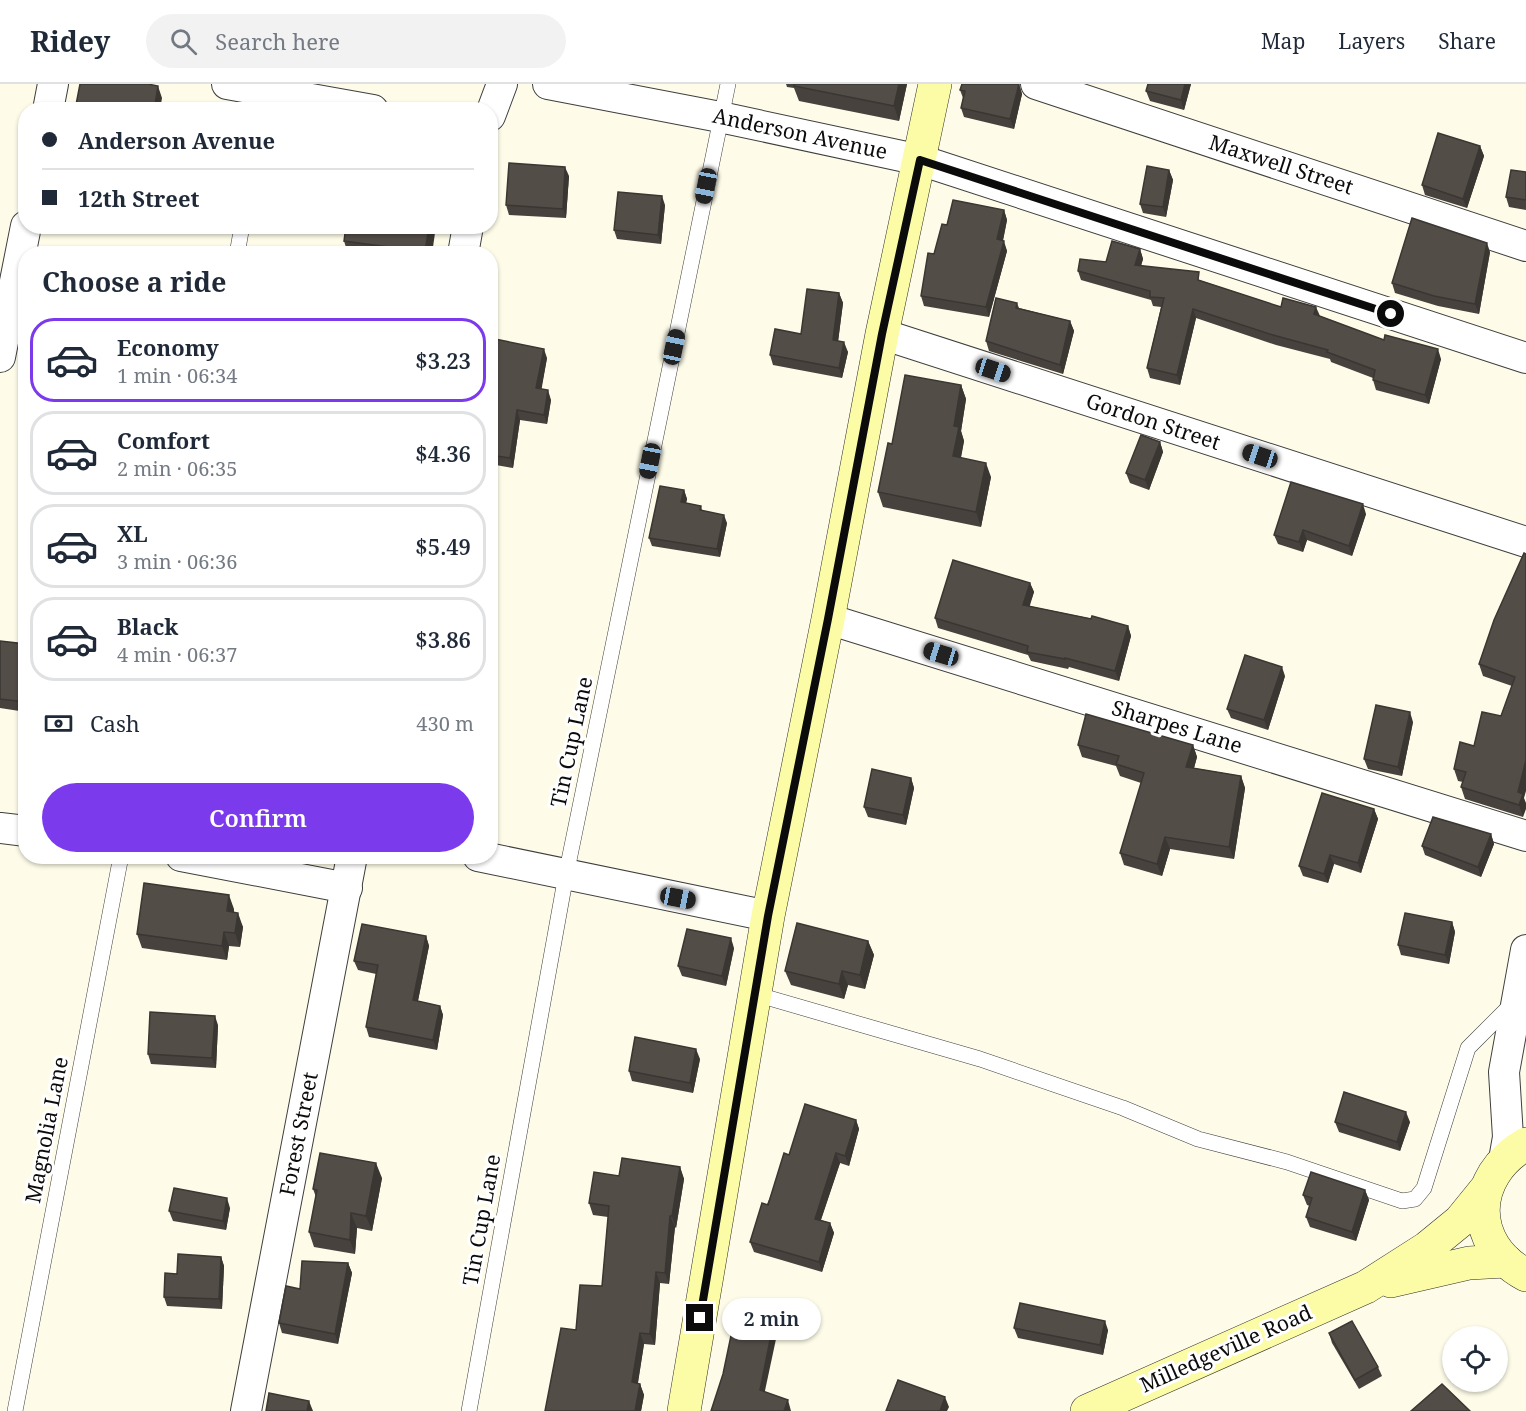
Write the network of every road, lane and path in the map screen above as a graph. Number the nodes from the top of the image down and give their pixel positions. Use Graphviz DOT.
graph roads {
  1 [pos="53,84"];
  2 [pos="227,84"];
  3 [pos="502,84"];
  4 [pos="548,84"];
  5 [pos="728,84"];
  6 [pos="935,84"];
  7 [pos="1036,84"];
  8 [pos="267,95"];
  9 [pos="50,102"];
  10 [pos="316,102"];
  11 [pos="495,102"];
  12 [pos="720,117"];
  13 [pos="920,160"];
  14 [pos="1526,246"];
  15 [pos="18,266"];
  16 [pos="882,334"];
  17 [pos="0,357"];
  18 [pos="1526,358"];
  19 [pos="1526,542"];
  20 [pos="828,619"];
  21 [pos="0,828"];
  22 [pos="18,830"];
  23 [pos="1526,836"];
  24 [pos="498,860"];
  25 [pos="119,864"];
  26 [pos="222,864"];
  27 [pos="351,864"];
  28 [pos="566,875"];
  29 [pos="347,888"];
  30 [pos="768,916"];
  31 [pos="1526,950"];
  32 [pos="755,994"];
  33 [pos="1516,999"];
  34 [pos="1511,1035"];
  35 [pos="1526,1068"];
  36 [pos="1515,1152"];
  37 [pos="1486,1189"];
  38 [pos="1516,1268"];
  39 [pos="1366,1287"];
  40 [pos="15,1411"];
  41 [pos="246,1411"];
  42 [pos="469,1411"];
  43 [pos="684,1411"];
  44 [pos="1087,1411"];
  1 -- 9 [label="street"];
  2 -- 8 [label="street"];
  3 -- 11 [label="street"];
  4 -- 12 [label="street, Anderson Avenue"];
  5 -- 12 [label="lane, Tin Cup Lane"];
  6 -- 13 [label="street"];
  7 -- 14 [label="street, Maxwell Street"];
  8 -- 10 [label="street"];
  12 -- 13 [label="street, Anderson Avenue"];
  12 -- 28 [label="lane, Tin Cup Lane"];
  13 -- 16 [label="street"];
  13 -- 18 [label="street, Anderson Avenue"];
  15 -- 17 [label="street"];
  16 -- 19 [label="street, Gordon Street"];
  16 -- 20 [label="street"];
  20 -- 23 [label="street, Sharpes Lane"];
  20 -- 30 [label="street"];
  21 -- 22 [label="street"];
  24 -- 28 [label="street"];
  25 -- 40 [label="lane, Magnolia Lane"];
  26 -- 29 [label="street"];
  27 -- 29 [label="street, Forest Street"];
  28 -- 30 [label="street"];
  28 -- 42 [label="lane, Tin Cup Lane"];
  29 -- 41 [label="street, Forest Street"];
  30 -- 32 [label="street"];
  31 -- 33 [label="street"];
  32 -- 33 [label="lane"];
  32 -- 43 [label="street"];
  33 -- 34 [label="street"];
  34 -- 35 [label="street"];
  34 -- 36 [label="street"];
  36 -- 37 [label="street, Milledgeville Road"];
  37 -- 38 [label="street"];
  37 -- 39 [label="street, Milledgeville Road"];
  38 -- 39 [label="street, Milledgeville Road"];
  39 -- 44 [label="street, Milledgeville Road"];
}
